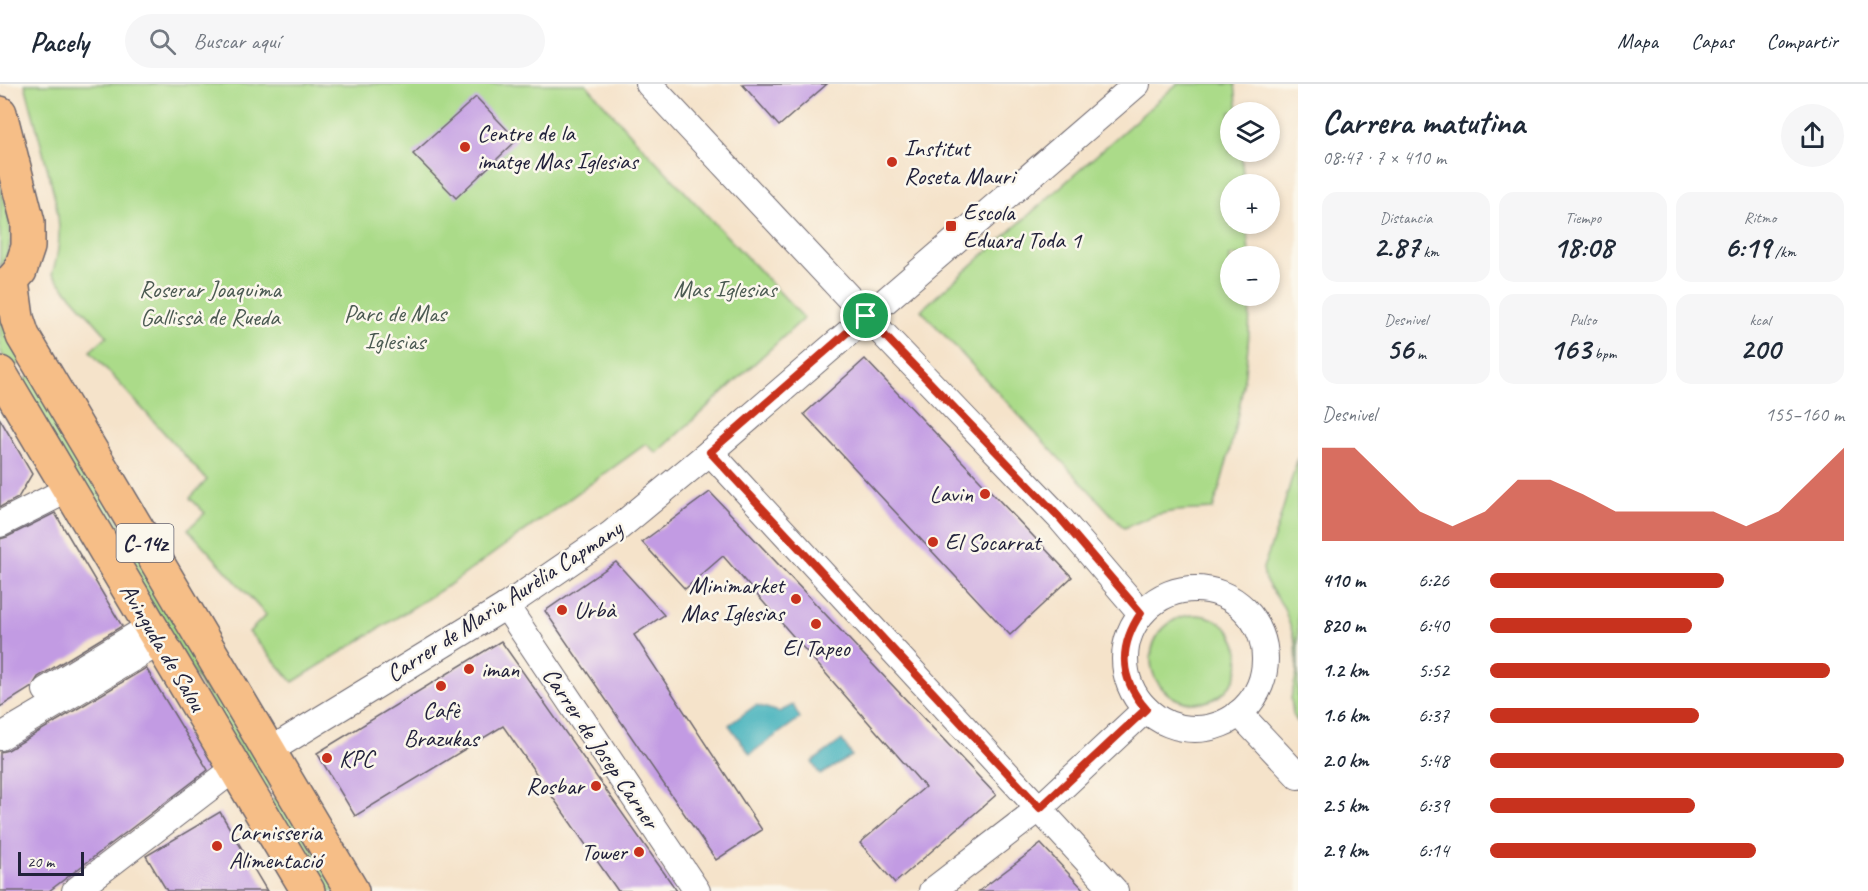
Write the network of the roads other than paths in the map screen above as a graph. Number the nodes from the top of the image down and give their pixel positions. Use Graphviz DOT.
graph roads {
  1 [pos="649,84"];
  2 [pos="1137,84"];
  3 [pos="0,113"];
  4 [pos="6,288"];
  5 [pos="866,316"];
  6 [pos="0,373"];
  7 [pos="710,452"];
  8 [pos="69,489"];
  9 [pos="0,524"];
  10 [pos="506,606"];
  11 [pos="1141,613"];
  12 [pos="155,634"];
  13 [pos="1146,709"];
  14 [pos="1239,713"];
  15 [pos="0,717"];
  16 [pos="0,737"];
  17 [pos="269,751"];
  18 [pos="234,769"];
  19 [pos="1298,776"];
  20 [pos="1040,808"];
  21 [pos="75,891"];
  22 [pos="308,891"];
  23 [pos="351,891"];
  24 [pos="697,891"];
  25 [pos="932,891"];
  26 [pos="1114,891"];
  1 -- 5 [label="street"];
  2 -- 5 [label="street, Carrer de Maria Aurèlia Capmany"];
  3 -- 4 [label="main road, C-14z"];
  4 -- 17 [label="main road, C-14z"];
  5 -- 7 [label="street, Carrer de Maria Aurèlia Capmany"];
  5 -- 11 [label="street"];
  6 -- 8 [label="main road, Avinguda de Salou / C-14z"];
  7 -- 10 [label="street, Carrer de Maria Aurèlia Capmany"];
  7 -- 20 [label="street"];
  8 -- 9 [label="street"];
  8 -- 12 [label="main road, Avinguda de Salou / C-14z"];
  10 -- 17 [label="street, Carrer de Maria Aurèlia Capmany"];
  10 -- 24 [label="street, Carrer de Josep Carner"];
  11 -- 13 [label="street"];
  11 -- 14 [label="street"];
  12 -- 15 [label="street"];
  12 -- 16 [label="street"];
  12 -- 18 [label="main road, Avinguda de Salou / C-14z"];
  13 -- 14 [label="street"];
  13 -- 20 [label="street"];
  14 -- 19 [label="street"];
  17 -- 23 [label="main road, C-14z"];
  18 -- 21 [label="street"];
  18 -- 22 [label="main road, Avinguda de Salou / C-14z"];
  20 -- 25 [label="street"];
  20 -- 26 [label="street"];
}
